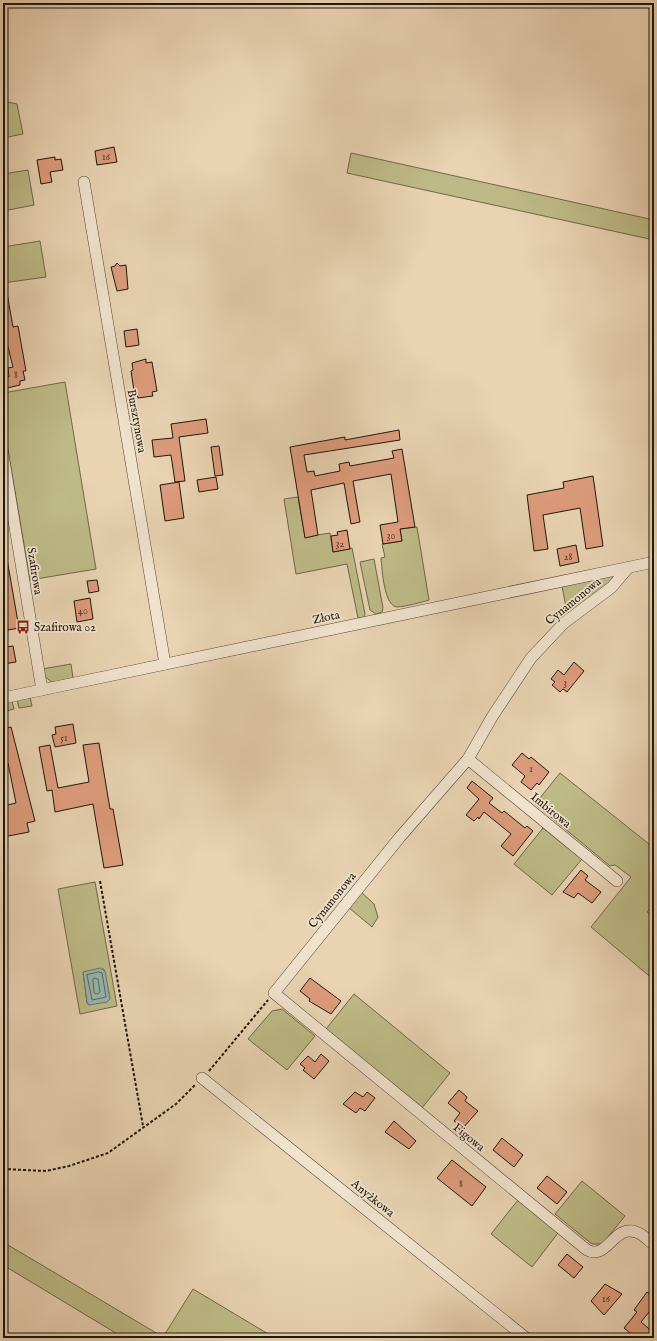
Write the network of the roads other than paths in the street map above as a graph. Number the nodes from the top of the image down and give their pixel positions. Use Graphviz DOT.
graph roads {
  1 [pos="84,182"];
  2 [pos="3,455"];
  3 [pos="654,562"];
  4 [pos="628,568"];
  5 [pos="165,664"];
  6 [pos="42,690"];
  7 [pos="3,698"];
  8 [pos="468,759"];
  9 [pos="617,881"];
  10 [pos="274,993"];
  11 [pos="202,1078"];
  12 [pos="654,1245"];
  13 [pos="526,1338"];
  1 -- 5 [label="street, Bursztynowa"];
  2 -- 6 [label="street, Szafirowa"];
  3 -- 4 [label="street, Złota"];
  4 -- 5 [label="street, Złota"];
  4 -- 8 [label="street, Cynamonowa"];
  5 -- 6 [label="street, Złota"];
  6 -- 7 [label="street, Złota"];
  8 -- 9 [label="street, Imbirowa"];
  8 -- 10 [label="street, Cynamonowa"];
  10 -- 12 [label="street, Figowa"];
  11 -- 13 [label="street, Anyżkowa"];
}
